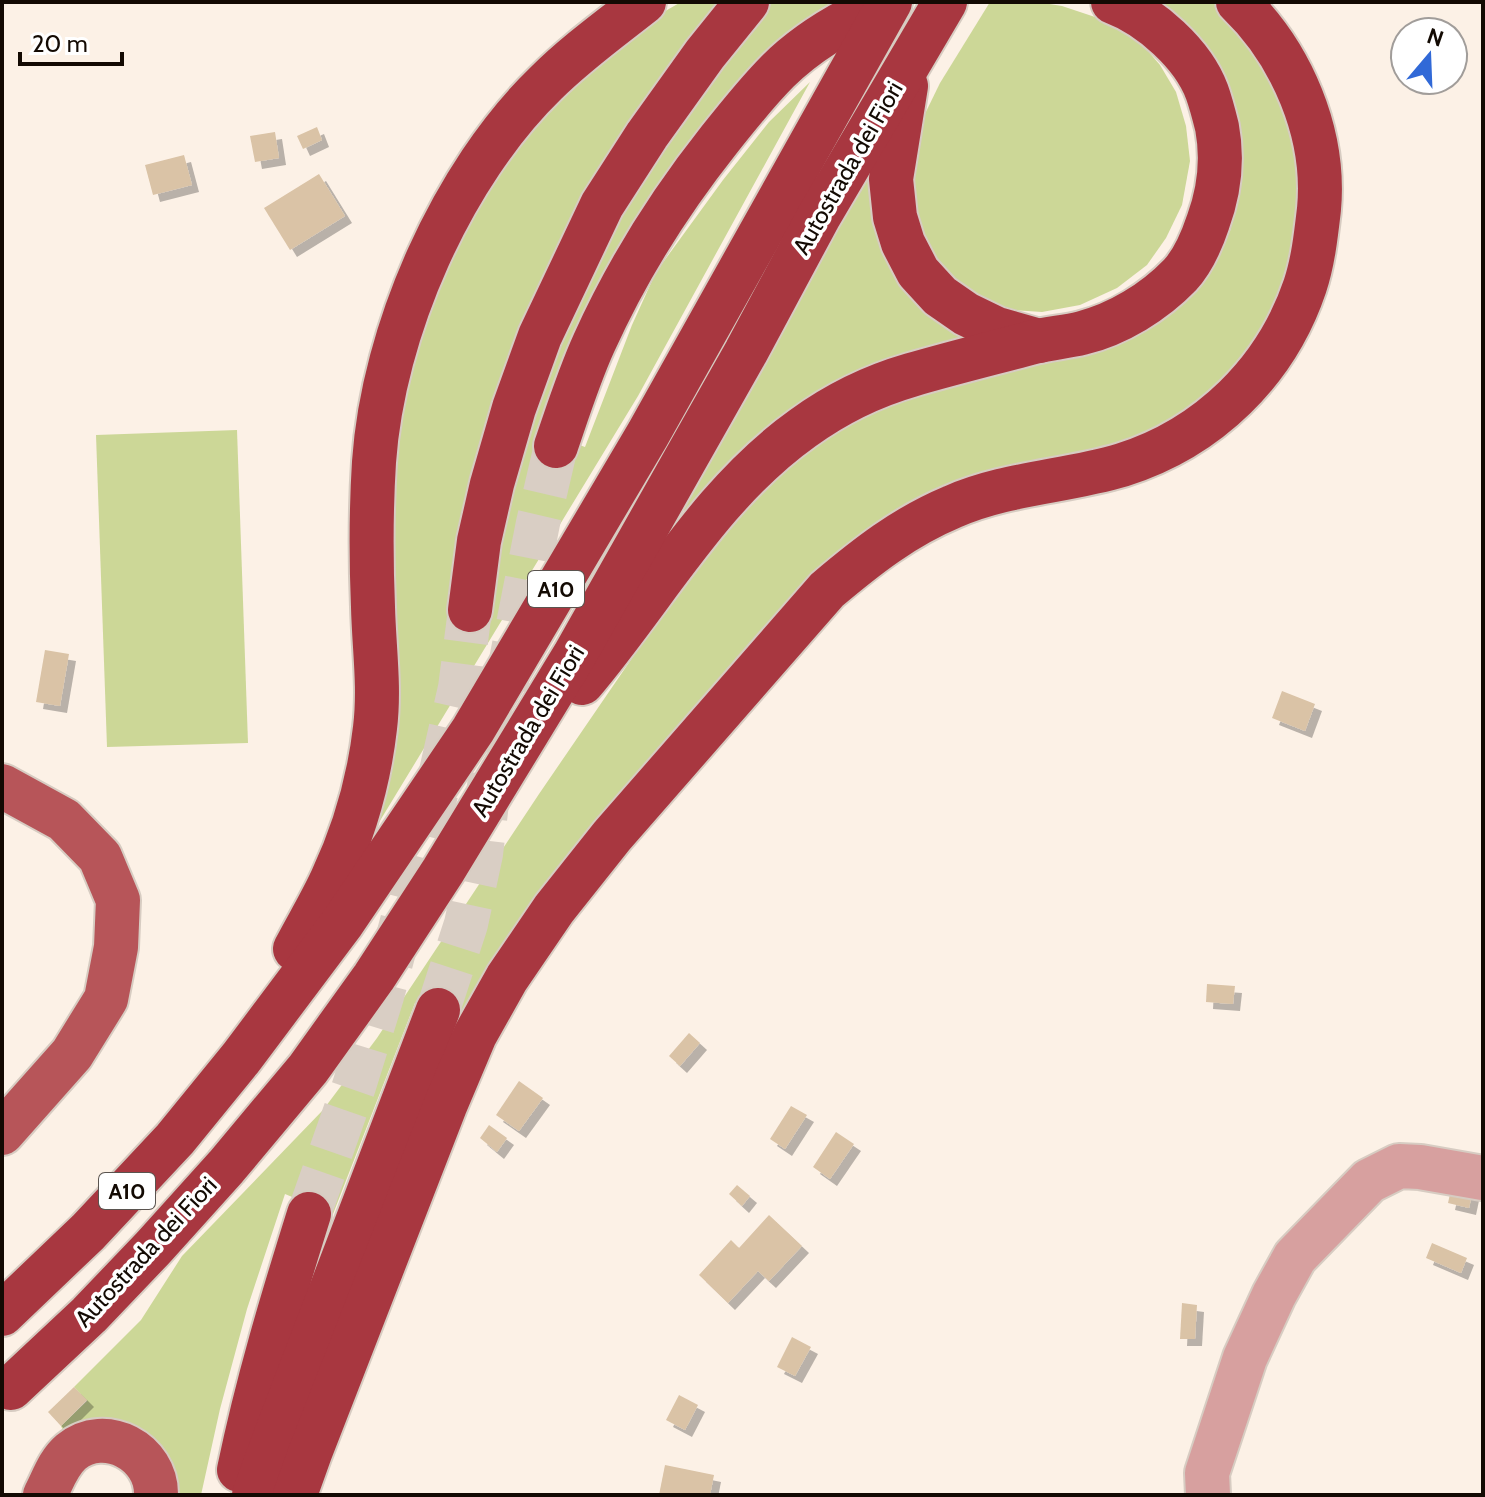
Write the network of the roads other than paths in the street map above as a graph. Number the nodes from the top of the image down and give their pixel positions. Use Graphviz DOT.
graph roads {
  1 [pos="644,2"];
  2 [pos="747,2"];
  3 [pos="888,2"];
  4 [pos="945,2"];
  5 [pos="1113,2"];
  6 [pos="1238,2"];
  7 [pos="910,61"];
  8 [pos="1039,341"];
  9 [pos="556,446"];
  10 [pos="470,610"];
  11 [pos="517,751"];
  12 [pos="2,786"];
  13 [pos="438,1010"];
  14 [pos="241,1058"];
  15 [pos="2,1133"];
  16 [pos="1483,1178"];
  17 [pos="309,1214"];
  18 [pos="2,1314"];
  19 [pos="11,1388"];
  20 [pos="45,1495"];
  21 [pos="156,1495"];
  22 [pos="234,1495"];
  23 [pos="254,1495"];
  24 [pos="295,1495"];
  25 [pos="1208,1495"];
  1 -- 14 [label="highway"];
  2 -- 10 [label="highway"];
  3 -- 9 [label="highway"];
  3 -- 14 [label="highway, Autostrada dei Fiori / A10"];
  4 -- 7 [label="highway, Autostrada dei Fiori / A10"];
  5 -- 8 [label="highway"];
  6 -- 24 [label="highway"];
  7 -- 8 [label="highway"];
  7 -- 11 [label="highway, Autostrada dei Fiori / A10"];
  8 -- 11 [label="highway"];
  11 -- 19 [label="highway, Autostrada dei Fiori / A10"];
  12 -- 15 [label="main road"];
  13 -- 23 [label="highway"];
  14 -- 18 [label="highway, Autostrada dei Fiori / A10"];
  16 -- 25 [label="street"];
  17 -- 22 [label="highway"];
  20 -- 21 [label="main road"];
}
